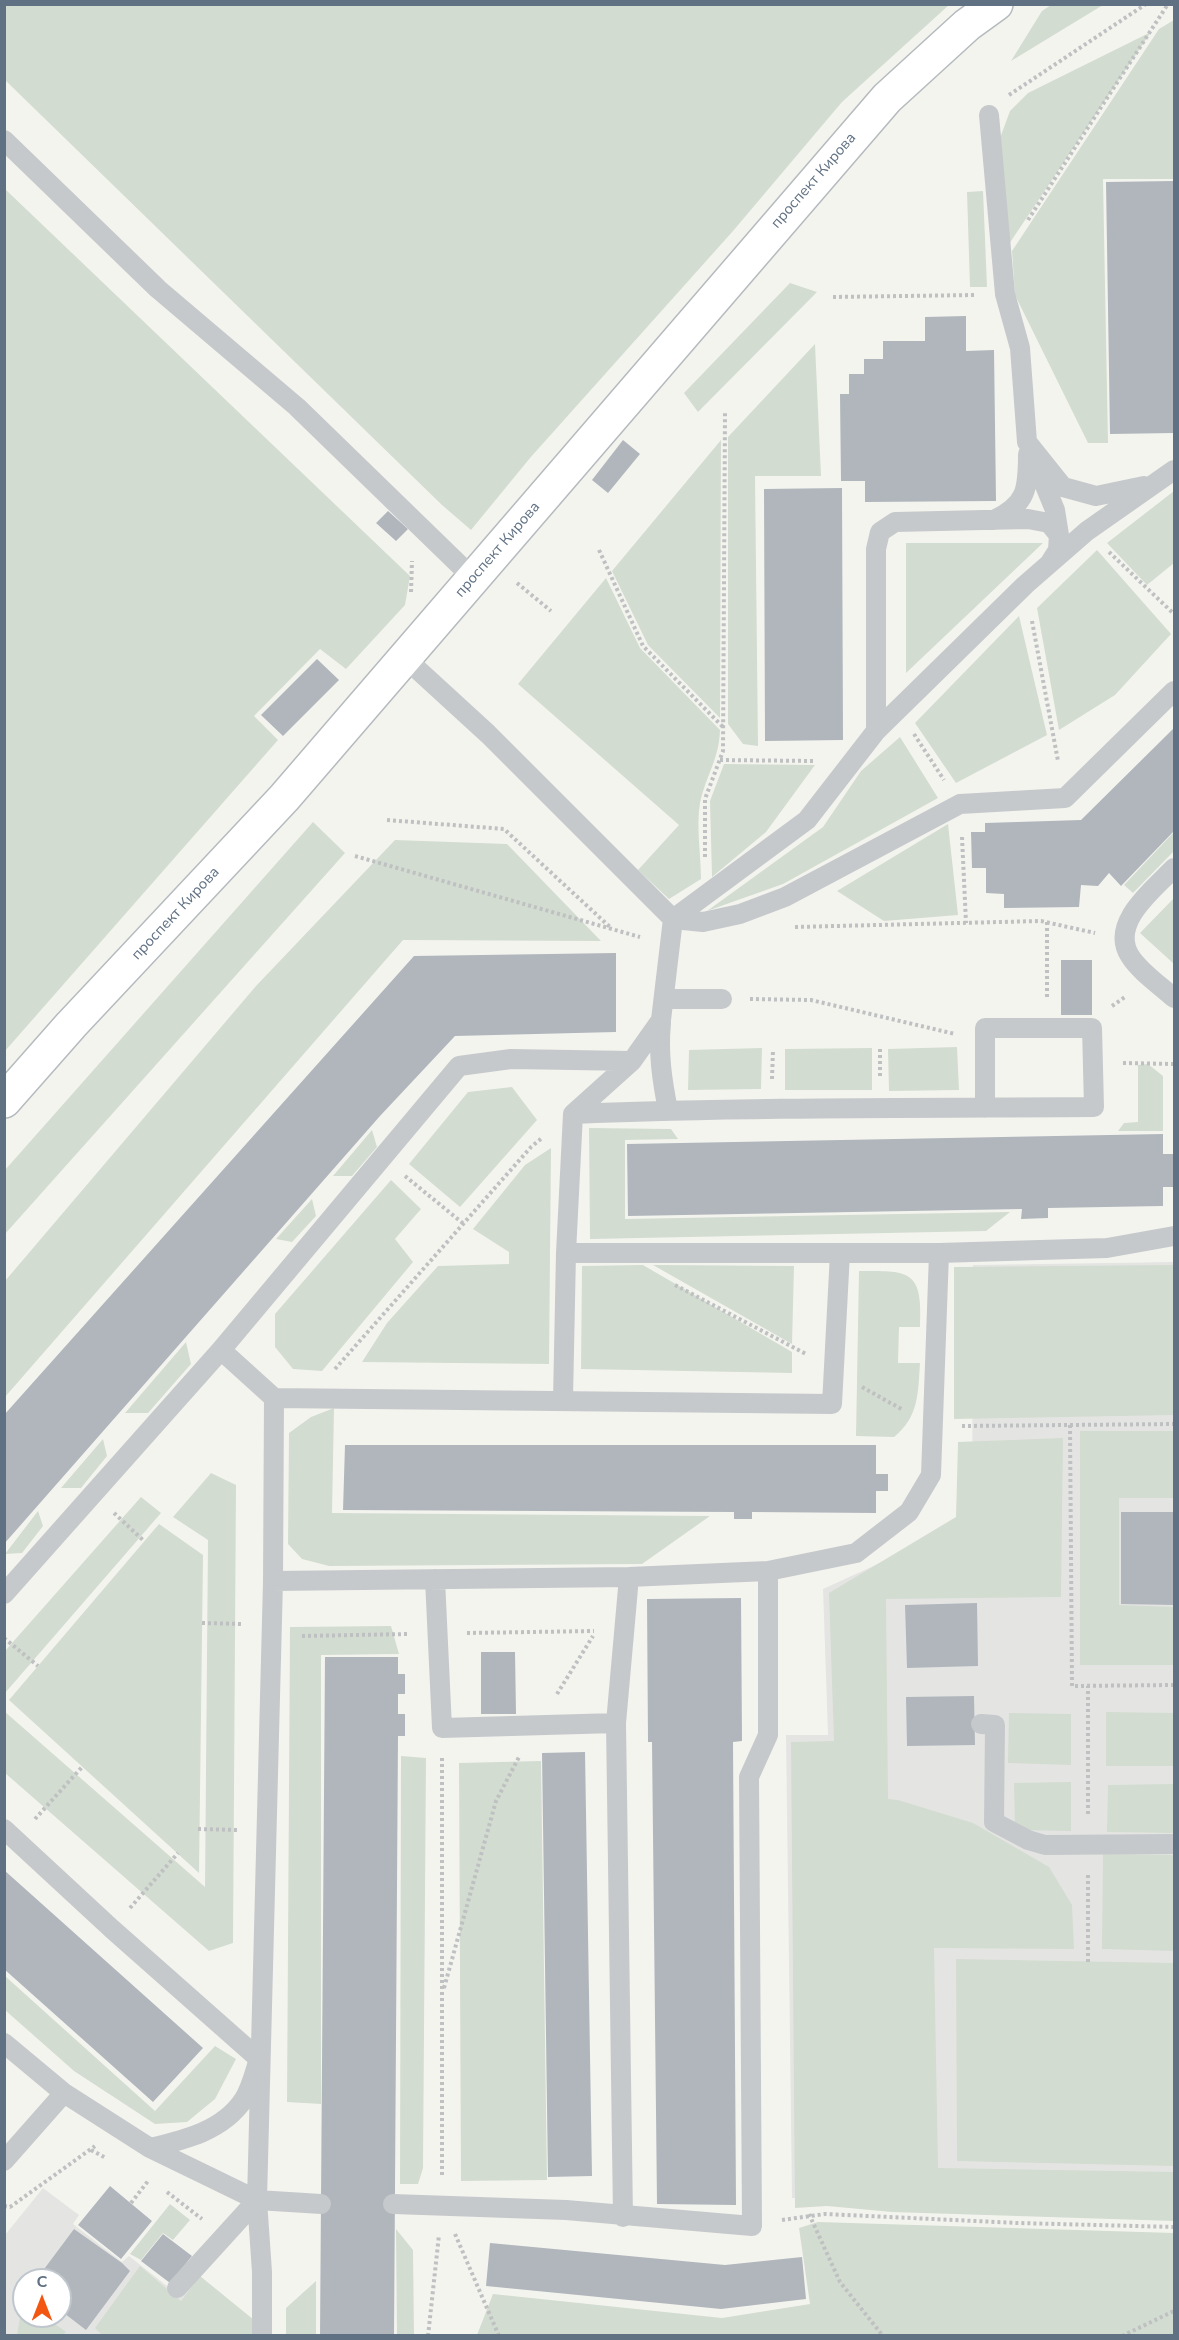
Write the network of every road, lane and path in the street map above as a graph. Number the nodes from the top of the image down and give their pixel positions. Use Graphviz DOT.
graph roads {
  1 [pos="996,4"];
  2 [pos="1146,4"];
  3 [pos="1168,4"];
  4 [pos="989,115"];
  5 [pos="4,140"];
  6 [pos="1003,258"];
  7 [pos="1005,294"];
  8 [pos="833,297"];
  9 [pos="725,412"];
  10 [pos="1028,442"];
  11 [pos="1174,470"];
  12 [pos="1153,484"];
  13 [pos="991,521"];
  14 [pos="1087,531"];
  15 [pos="1059,535"];
  16 [pos="599,550"];
  17 [pos="1050,563"];
  18 [pos="473,578"];
  19 [pos="1025,585"];
  20 [pos="1174,614"];
  21 [pos="405,658"];
  22 [pos="1174,691"];
  23 [pos="723,728"];
  24 [pos="876,731"];
  25 [pos="720,760"];
  26 [pos="852,762"];
  27 [pos="1065,798"];
  28 [pos="387,820"];
  29 [pos="355,856"];
  30 [pos="1174,868"];
  31 [pos="705,894"];
  32 [pos="673,919"];
  33 [pos="1047,922"];
  34 [pos="789,927"];
  35 [pos="612,928"];
  36 [pos="1124,939"];
  37 [pos="669,945"];
  38 [pos="1159,984"];
  39 [pos="1174,998"];
  40 [pos="665,999"];
  41 [pos="722,999"];
  42 [pos="662,1020"];
  43 [pos="1048,1029"];
  44 [pos="1076,1029"];
  45 [pos="984,1041"];
  46 [pos="632,1061"];
  47 [pos="1174,1064"];
  48 [pos="1093,1065"];
  49 [pos="4,1101"];
  50 [pos="984,1108"];
  51 [pos="668,1110"];
  52 [pos="573,1114"];
  53 [pos="383,1158"];
  54 [pos="465,1225"];
  55 [pos="1174,1236"];
  56 [pos="566,1252"];
  57 [pos="840,1252"];
  58 [pos="939,1253"];
  59 [pos="665,1279"];
  60 [pos="221,1350"];
  61 [pos="832,1369"];
  62 [pos="274,1398"];
  63 [pos="309,1398"];
  64 [pos="563,1400"];
  65 [pos="1174,1424"];
  66 [pos="1070,1425"];
  67 [pos="972,1426"];
  68 [pos="934,1428"];
  69 [pos="93,1494"];
  70 [pos="144,1541"];
  71 [pos="768,1571"];
  72 [pos="629,1577"];
  73 [pos="435,1579"];
  74 [pos="273,1581"];
  75 [pos="4,1594"];
  76 [pos="202,1623"];
  77 [pos="271,1630"];
  78 [pos="596,1631"];
  79 [pos="437,1634"];
  80 [pos="4,1638"];
  81 [pos="38,1666"];
  82 [pos="1174,1684"];
  83 [pos="616,1723"];
  84 [pos="981,1724"];
  85 [pos="538,1725"];
  86 [pos="442,1728"];
  87 [pos="82,1767"];
  88 [pos="198,1829"];
  89 [pos="266,1831"];
  90 [pos="11,1835"];
  91 [pos="1174,1844"];
  92 [pos="178,1852"];
  93 [pos="112,1929"];
  94 [pos="442,1995"];
  95 [pos="4,2043"];
  96 [pos="259,2059"];
  97 [pos="64,2093"];
  98 [pos="115,2126"];
  99 [pos="150,2148"];
  100 [pos="4,2161"];
  101 [pos="148,2181"];
  102 [pos="257,2200"];
  103 [pos="131,2203"];
  104 [pos="321,2204"];
  105 [pos="393,2204"];
  106 [pos="4,2206"];
  107 [pos="442,2206"];
  108 [pos="809,2214"];
  109 [pos="623,2217"];
  110 [pos="752,2226"];
  111 [pos="1174,2227"];
  112 [pos="177,2288"];
  113 [pos="1174,2311"];
  114 [pos="262,2336"];
  115 [pos="428,2336"];
  116 [pos="499,2336"];
  117 [pos="883,2336"];
  118 [pos="1122,2336"];
  1 -- 18 [label="main road, проспект Кирова"];
  2 -- 4 [label="path"];
  3 -- 6 [label="path"];
  4 -- 6 [label="lane"];
  5 -- 18 [label="lane"];
  6 -- 7 [label="lane"];
  7 -- 8 [label="path"];
  7 -- 10 [label="lane"];
  9 -- 23 [label="path"];
  10 -- 12 [label="lane"];
  10 -- 13 [label="lane"];
  10 -- 15 [label="lane"];
  11 -- 12 [label="lane"];
  12 -- 14 [label="lane"];
  13 -- 15 [label="lane"];
  13 -- 24 [label="lane"];
  14 -- 17 [label="lane"];
  14 -- 20 [label="path"];
  15 -- 17 [label="lane"];
  16 -- 23 [label="path"];
  17 -- 19 [label="lane"];
  18 -- 21 [label="main road, проспект Кирова"];
  19 -- 24 [label="lane"];
  19 -- 27 [label="path"];
  21 -- 32 [label="lane"];
  21 -- 49 [label="main road, проспект Кирова"];
  22 -- 27 [label="lane"];
  23 -- 25 [label="path"];
  24 -- 26 [label="lane"];
  25 -- 26 [label="path"];
  25 -- 31 [label="path"];
  26 -- 31 [label="lane"];
  27 -- 32 [label="lane"];
  28 -- 35 [label="path"];
  29 -- 35 [label="path"];
  30 -- 36 [label="lane"];
  31 -- 32 [label="lane"];
  32 -- 37 [label="lane"];
  33 -- 34 [label="path"];
  33 -- 36 [label="path"];
  33 -- 43 [label="path"];
  35 -- 37 [label="path"];
  36 -- 38 [label="lane"];
  37 -- 40 [label="lane"];
  38 -- 39 [label="lane"];
  38 -- 44 [label="path"];
  40 -- 41 [label="lane"];
  40 -- 42 [label="lane"];
  41 -- 45 [label="path"];
  42 -- 46 [label="lane"];
  42 -- 51 [label="lane"];
  43 -- 44 [label="lane"];
  43 -- 45 [label="lane"];
  44 -- 48 [label="lane"];
  45 -- 50 [label="lane"];
  46 -- 52 [label="lane"];
  46 -- 53 [label="lane"];
  47 -- 48 [label="path"];
  48 -- 50 [label="lane"];
  50 -- 51 [label="lane"];
  51 -- 52 [label="lane"];
  52 -- 54 [label="path"];
  52 -- 56 [label="lane"];
  53 -- 54 [label="path"];
  53 -- 60 [label="lane"];
  54 -- 63 [label="path"];
  55 -- 58 [label="lane"];
  56 -- 57 [label="lane"];
  56 -- 64 [label="lane"];
  57 -- 58 [label="lane"];
  57 -- 61 [label="lane"];
  58 -- 68 [label="lane"];
  59 -- 61 [label="path"];
  60 -- 62 [label="lane"];
  60 -- 69 [label="lane"];
  61 -- 64 [label="lane"];
  61 -- 68 [label="path"];
  62 -- 63 [label="lane"];
  62 -- 74 [label="lane"];
  63 -- 64 [label="lane"];
  65 -- 66 [label="path"];
  66 -- 67 [label="path"];
  66 -- 82 [label="path"];
  68 -- 71 [label="lane"];
  69 -- 70 [label="path"];
  69 -- 75 [label="lane"];
  71 -- 72 [label="lane"];
  71 -- 110 [label="lane"];
  72 -- 73 [label="lane"];
  72 -- 78 [label="path"];
  72 -- 83 [label="lane"];
  73 -- 74 [label="lane"];
  73 -- 79 [label="lane"];
  74 -- 77 [label="lane"];
  76 -- 77 [label="path"];
  77 -- 79 [label="path"];
  77 -- 89 [label="lane"];
  78 -- 79 [label="path"];
  78 -- 85 [label="path"];
  79 -- 86 [label="lane"];
  80 -- 81 [label="path"];
  83 -- 85 [label="lane"];
  83 -- 109 [label="lane"];
  84 -- 91 [label="lane"];
  85 -- 86 [label="lane"];
  85 -- 94 [label="path"];
  86 -- 94 [label="path"];
  87 -- 90 [label="path"];
  88 -- 89 [label="path"];
  89 -- 96 [label="lane"];
  90 -- 93 [label="lane"];
  92 -- 93 [label="path"];
  93 -- 96 [label="lane"];
  94 -- 107 [label="path"];
  95 -- 97 [label="lane"];
  96 -- 99 [label="lane"];
  96 -- 102 [label="lane"];
  97 -- 98 [label="lane"];
  97 -- 100 [label="lane"];
  98 -- 99 [label="lane"];
  98 -- 106 [label="path"];
  99 -- 102 [label="lane"];
  101 -- 103 [label="path"];
  102 -- 104 [label="lane"];
  102 -- 112 [label="lane"];
  102 -- 114 [label="lane"];
  105 -- 107 [label="lane"];
  107 -- 109 [label="lane"];
  107 -- 115 [label="path"];
  107 -- 116 [label="path"];
  108 -- 110 [label="path"];
  108 -- 111 [label="path"];
  108 -- 117 [label="path"];
  109 -- 110 [label="lane"];
  113 -- 118 [label="path"];
}
